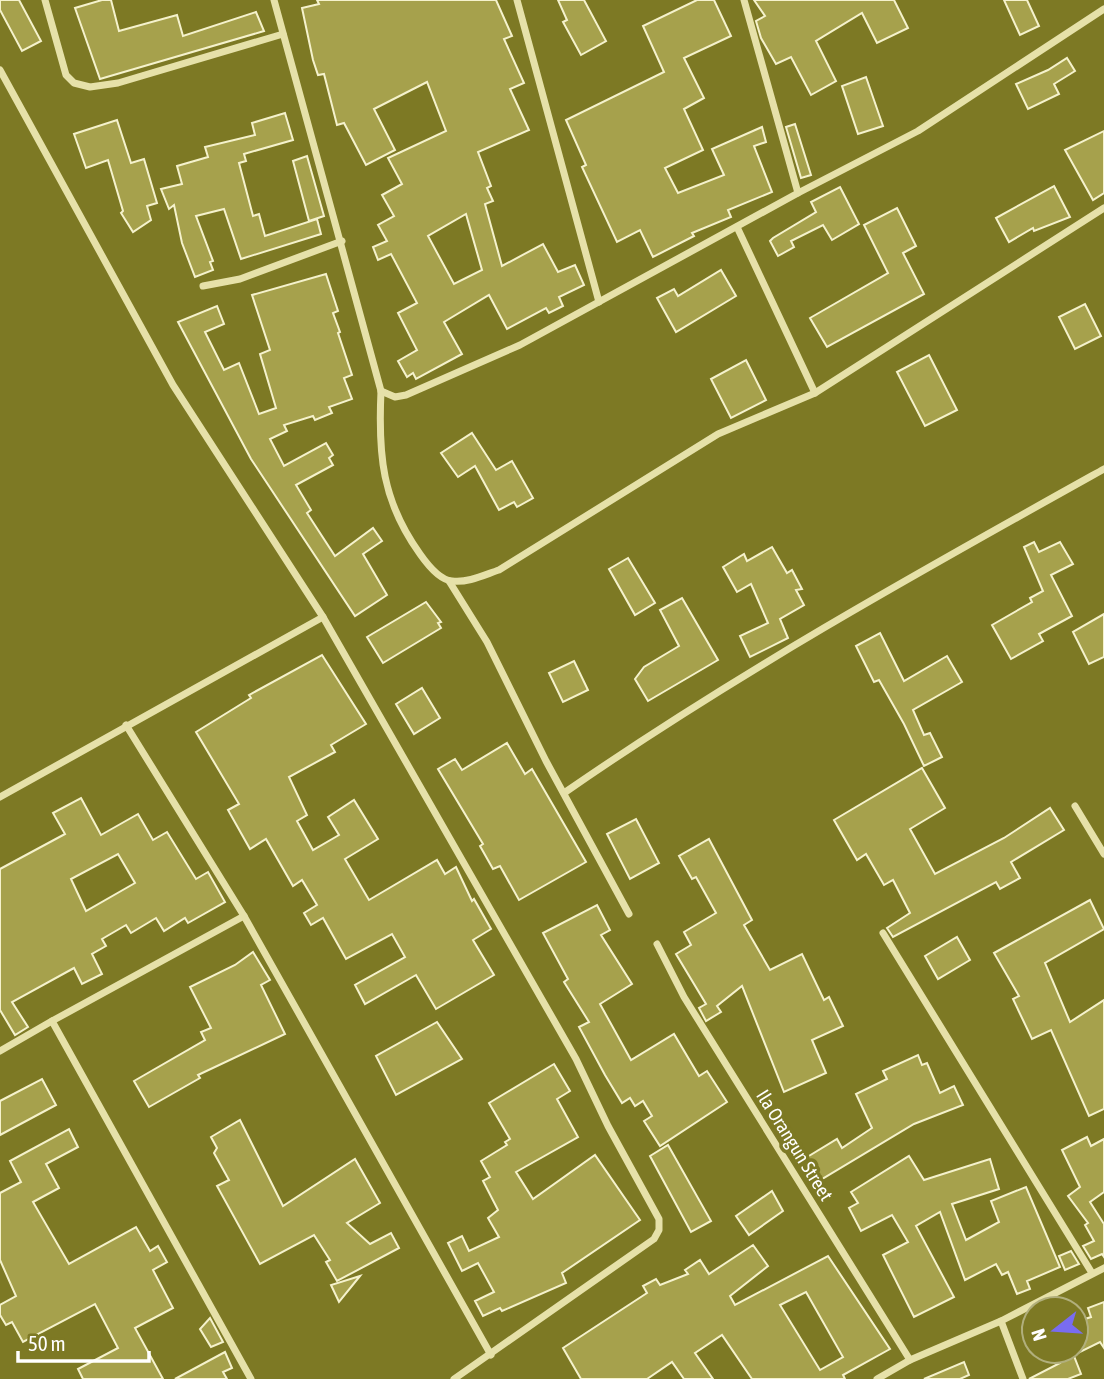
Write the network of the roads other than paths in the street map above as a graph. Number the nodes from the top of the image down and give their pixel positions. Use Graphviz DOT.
graph roads {
  1 [pos="45,0"];
  2 [pos="274,0"];
  3 [pos="517,0"];
  4 [pos="744,0"];
  5 [pos="1104,9"];
  6 [pos="283,34"];
  7 [pos="0,70"];
  8 [pos="799,193"];
  9 [pos="1104,208"];
  10 [pos="737,227"];
  11 [pos="342,241"];
  12 [pos="203,286"];
  13 [pos="599,302"];
  14 [pos="381,391"];
  15 [pos="815,393"];
  16 [pos="1104,469"];
  17 [pos="449,581"];
  18 [pos="323,617"];
  19 [pos="125,725"];
  20 [pos="564,793"];
  21 [pos="0,797"];
  22 [pos="1075,806"];
  23 [pos="1104,854"];
  24 [pos="629,914"];
  25 [pos="244,916"];
  26 [pos="883,933"];
  27 [pos="657,944"];
  28 [pos="52,1021"];
  29 [pos="0,1051"];
  30 [pos="1104,1268"];
  31 [pos="1092,1273"];
  32 [pos="1001,1321"];
  33 [pos="491,1355"];
  34 [pos="910,1360"];
  35 [pos="251,1379"];
  36 [pos="454,1379"];
  37 [pos="877,1379"];
  38 [pos="1023,1379"];
  1 -- 6 [label="street"];
  2 -- 6 [label="street"];
  3 -- 13 [label="street"];
  4 -- 8 [label="street"];
  5 -- 8 [label="street"];
  6 -- 11 [label="street"];
  7 -- 18 [label="street"];
  8 -- 10 [label="street"];
  9 -- 15 [label="street"];
  10 -- 13 [label="street"];
  10 -- 15 [label="street"];
  11 -- 12 [label="street"];
  11 -- 14 [label="street"];
  13 -- 14 [label="street"];
  14 -- 17 [label="street"];
  15 -- 17 [label="street"];
  16 -- 20 [label="street"];
  17 -- 20 [label="street"];
  18 -- 19 [label="street"];
  18 -- 33 [label="street"];
  19 -- 21 [label="street"];
  19 -- 25 [label="street"];
  20 -- 24 [label="street"];
  22 -- 23 [label="street"];
  25 -- 28 [label="street"];
  25 -- 33 [label="street"];
  26 -- 31 [label="street"];
  27 -- 34 [label="street, Ila Orangun Street"];
  28 -- 29 [label="street"];
  28 -- 35 [label="street"];
  30 -- 31 [label="street"];
  31 -- 32 [label="street"];
  32 -- 34 [label="street"];
  32 -- 38 [label="street"];
  33 -- 36 [label="street"];
  34 -- 37 [label="street"];
}
